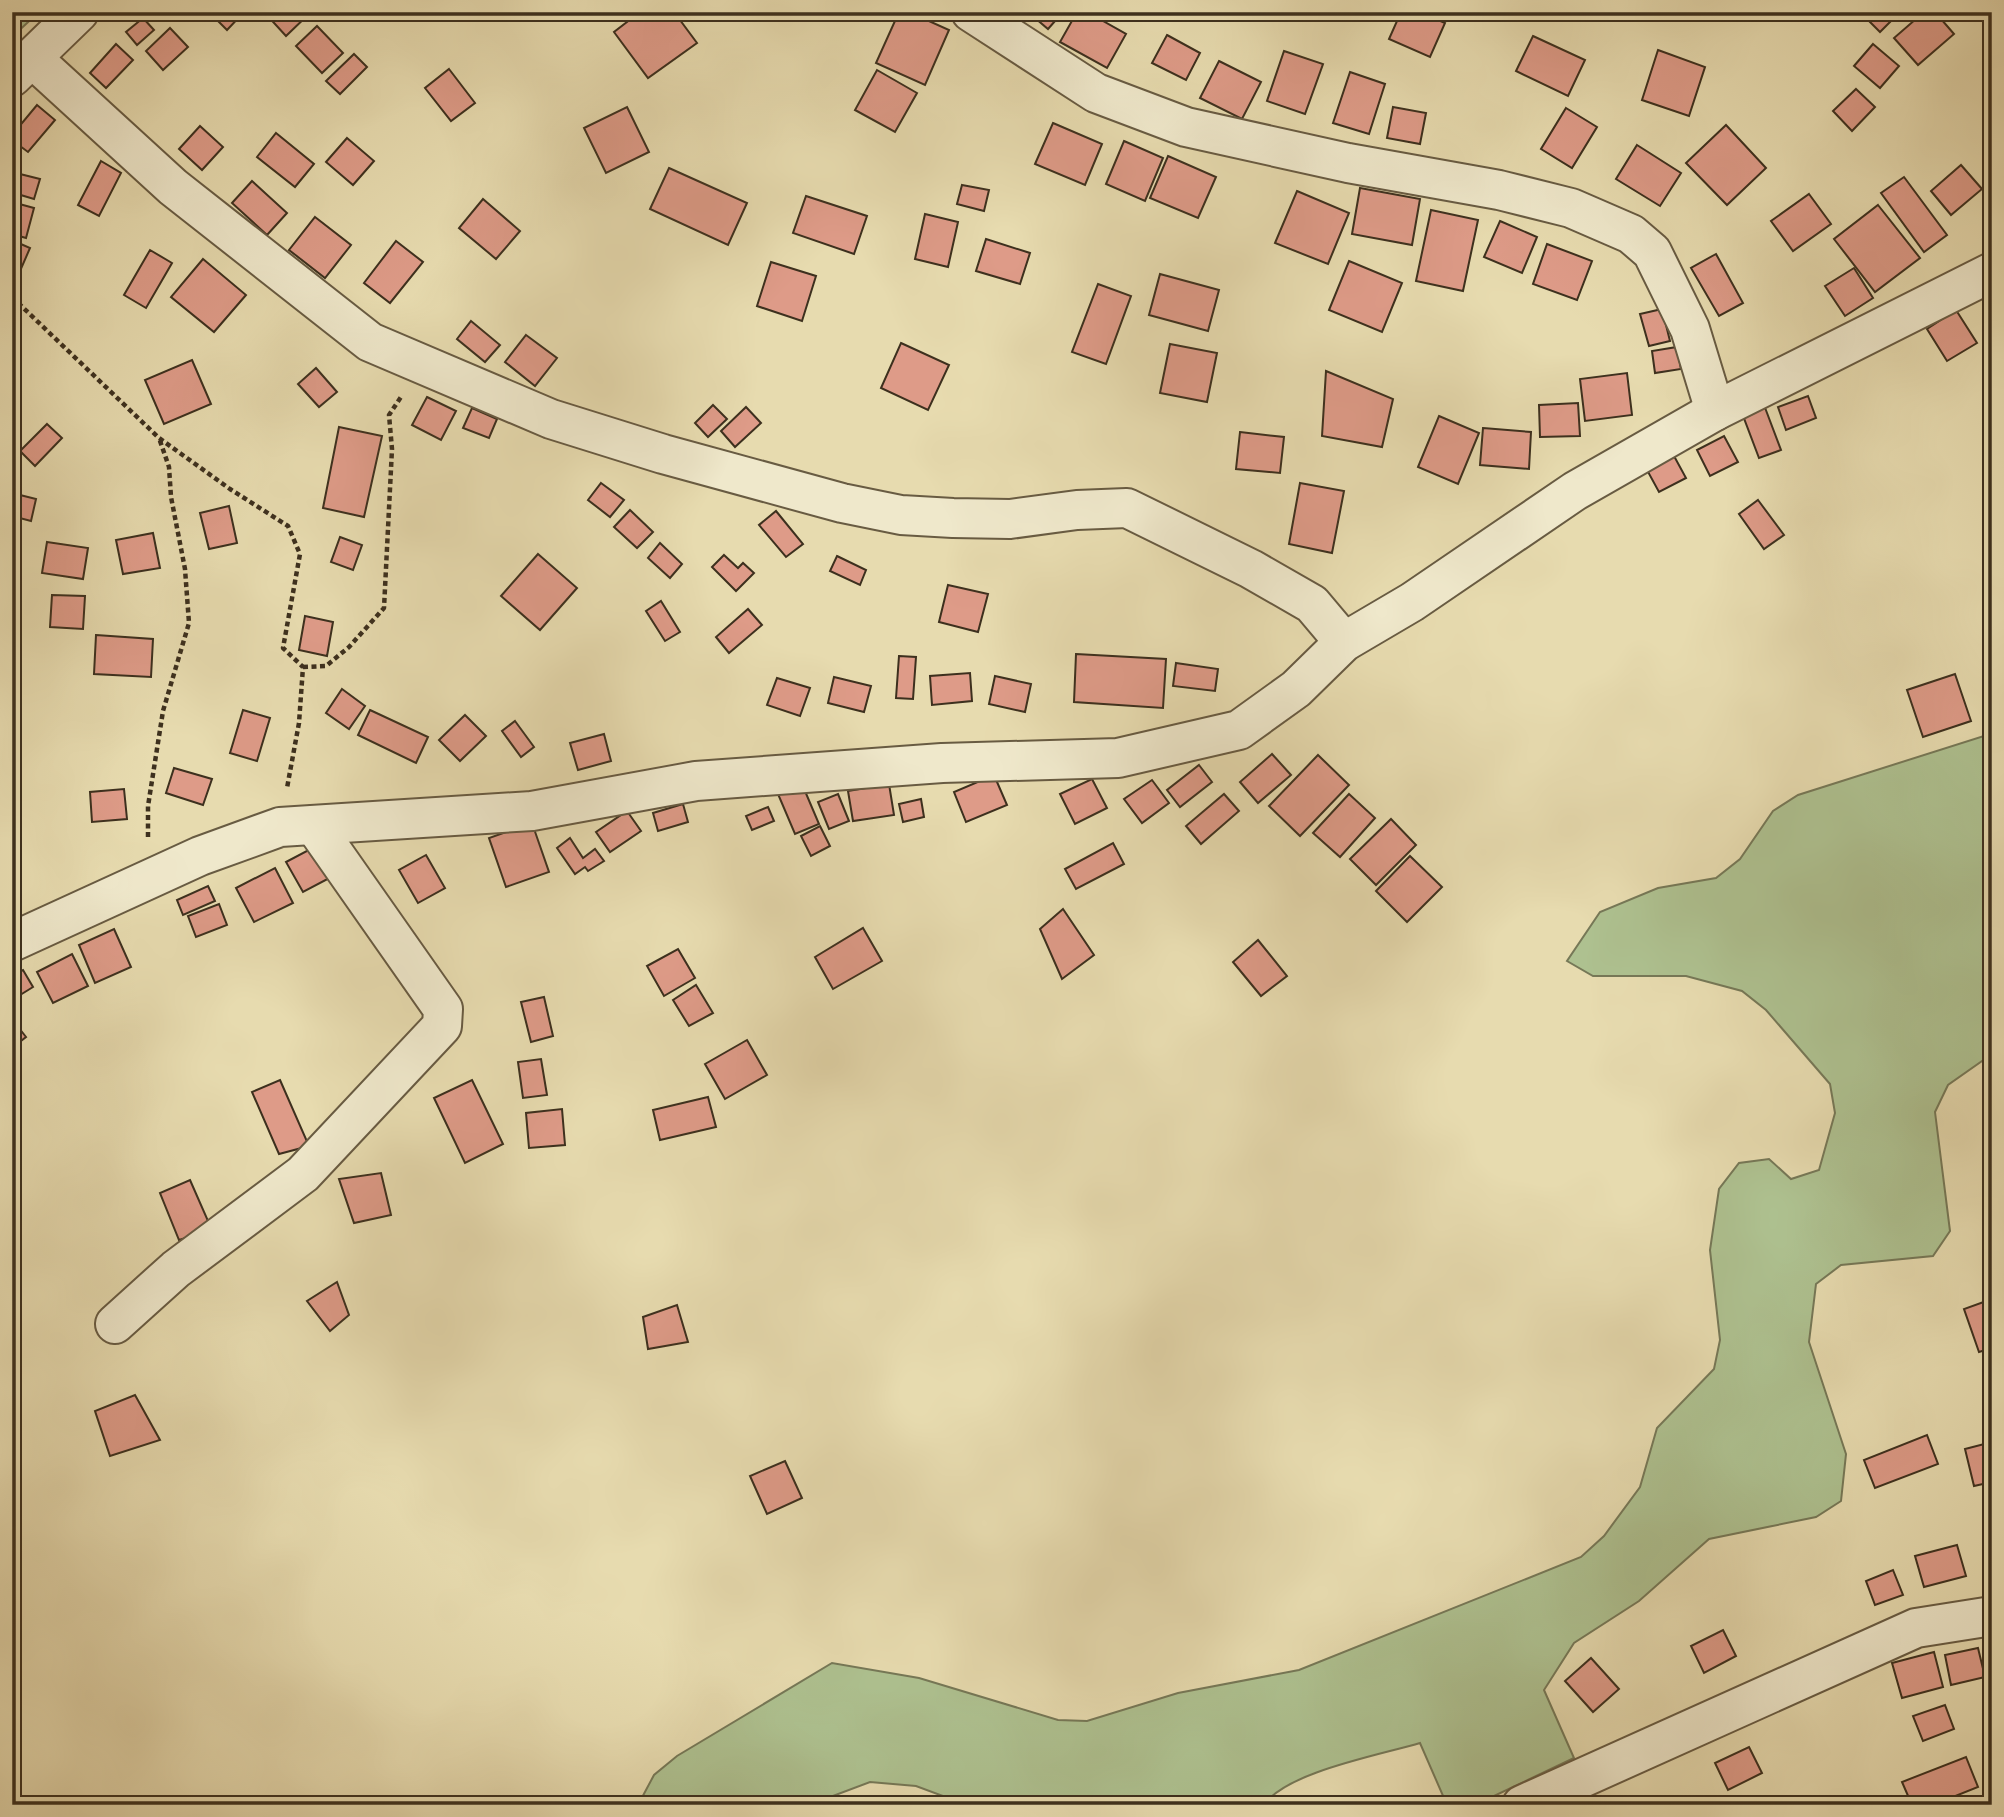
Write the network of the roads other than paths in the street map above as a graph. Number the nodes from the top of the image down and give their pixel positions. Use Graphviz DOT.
graph roads {
  1 [pos="79,12"];
  2 [pos="971,12"];
  3 [pos="22,68"];
  4 [pos="1992,272"];
  5 [pos="1715,411"];
  6 [pos="1344,642"];
  7 [pos="297,826"];
  8 [pos="12,942"];
  9 [pos="115,1324"];
  10 [pos="1992,1616"];
  11 [pos="1522,1805"];
  1 -- 3 [label="street"];
  2 -- 5 [label="street"];
  3 -- 6 [label="street"];
  4 -- 5 [label="street"];
  5 -- 6 [label="street"];
  6 -- 7 [label="street"];
  7 -- 8 [label="street"];
  7 -- 9 [label="street"];
  10 -- 11 [label="street"];
}
